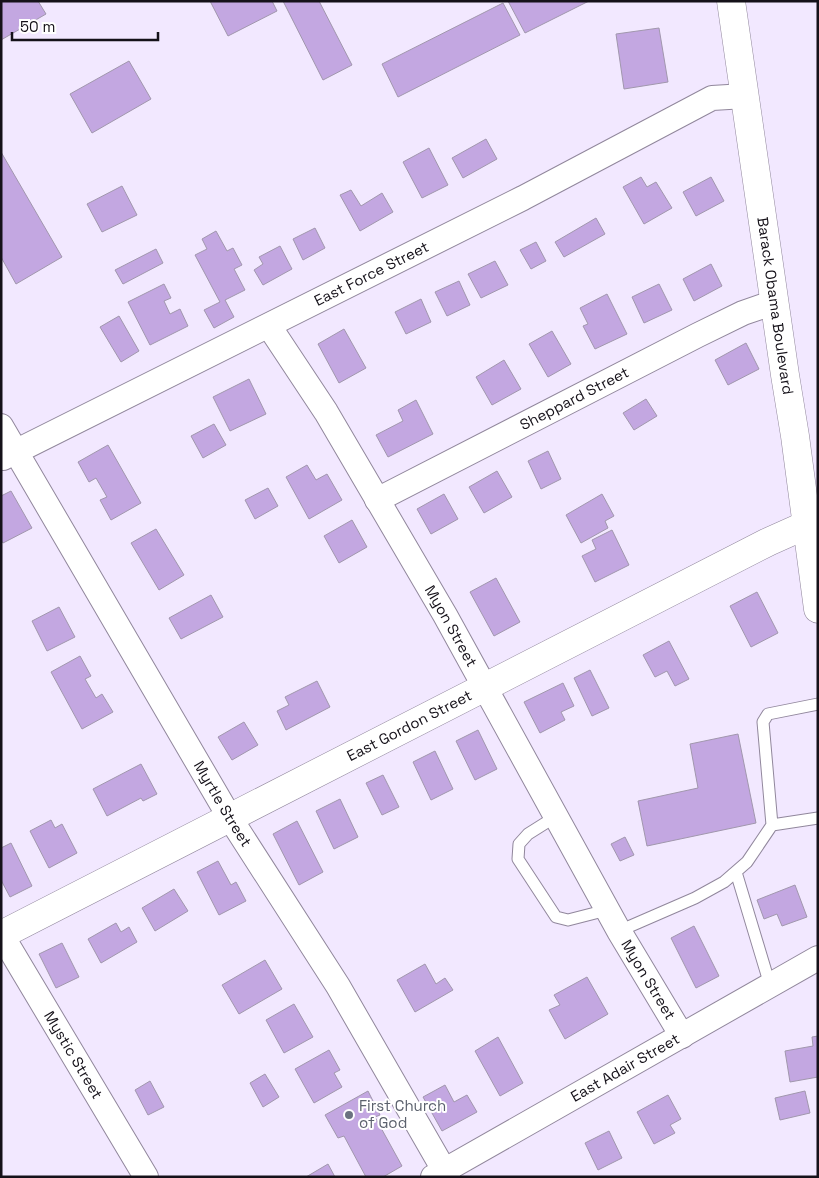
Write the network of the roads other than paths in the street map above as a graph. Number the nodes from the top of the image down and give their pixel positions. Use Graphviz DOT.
graph roads {
  1 [pos="731,1"];
  2 [pos="745,96"];
  3 [pos="775,302"];
  4 [pos="269,326"];
  5 [pos="1,426"];
  6 [pos="9,455"];
  7 [pos="377,500"];
  8 [pos="812,521"];
  9 [pos="818,609"];
  10 [pos="484,687"];
  11 [pos="818,704"];
  12 [pos="555,817"];
  13 [pos="230,818"];
  14 [pos="818,818"];
  15 [pos="772,825"];
  16 [pos="736,872"];
  17 [pos="608,910"];
  18 [pos="619,932"];
  19 [pos="1,935"];
  20 [pos="818,958"];
  21 [pos="770,986"];
  22 [pos="682,1036"];
  23 [pos="442,1174"];
  24 [pos="146,1177"];
  1 -- 2 [label="street, Barack Obama Boulevard"];
  2 -- 3 [label="street, Barack Obama Boulevard"];
  2 -- 4 [label="street, East Force Street"];
  3 -- 7 [label="street, Sheppard Street"];
  3 -- 8 [label="street, Barack Obama Boulevard"];
  4 -- 6 [label="street, East Force Street"];
  4 -- 7 [label="street, Myon Street"];
  5 -- 6 [label="street, Myrtle Street"];
  6 -- 13 [label="street, Myrtle Street"];
  7 -- 10 [label="street, Myon Street"];
  8 -- 9 [label="street, Barack Obama Boulevard"];
  8 -- 10 [label="street, East Gordon Street"];
  10 -- 12 [label="street, Myon Street"];
  10 -- 13 [label="street, East Gordon Street"];
  11 -- 15 [label="lane"];
  12 -- 17 [label="street, Myon Street"];
  12 -- 17 [label="lane"];
  13 -- 19 [label="street, East Gordon Street"];
  13 -- 23 [label="street, Myrtle Street"];
  14 -- 15 [label="lane"];
  15 -- 16 [label="lane"];
  16 -- 18 [label="lane"];
  16 -- 21 [label="lane"];
  17 -- 18 [label="street, Myon Street"];
  18 -- 22 [label="street, Myon Street"];
  19 -- 24 [label="street, Mystic Street"];
  20 -- 21 [label="street, East Adair Street"];
  21 -- 22 [label="street, East Adair Street"];
  22 -- 23 [label="street, East Adair Street"];
}
